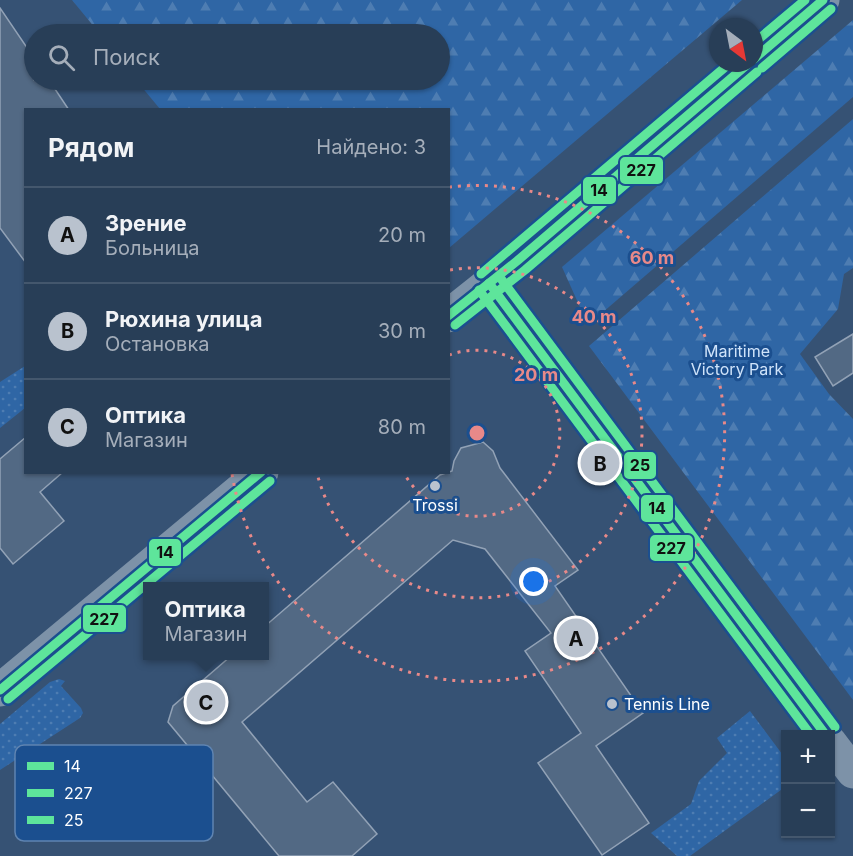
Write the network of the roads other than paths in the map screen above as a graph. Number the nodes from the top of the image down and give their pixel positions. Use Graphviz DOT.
graph roads {
  1 [pos="823,0"];
  2 [pos="763,51"];
  3 [pos="738,72"];
  4 [pos="489,283"];
  5 [pos="450,314"];
  6 [pos="260,474"];
  7 [pos="3,683"];
  8 [pos="821,730"];
  9 [pos="835,747"];
  10 [pos="853,772"];
  1 -- 2 [label="street"];
  3 -- 4 [label="street"];
  4 -- 5 [label="street"];
  4 -- 8 [label="street"];
  6 -- 7 [label="street"];
  9 -- 10 [label="street"];
}
